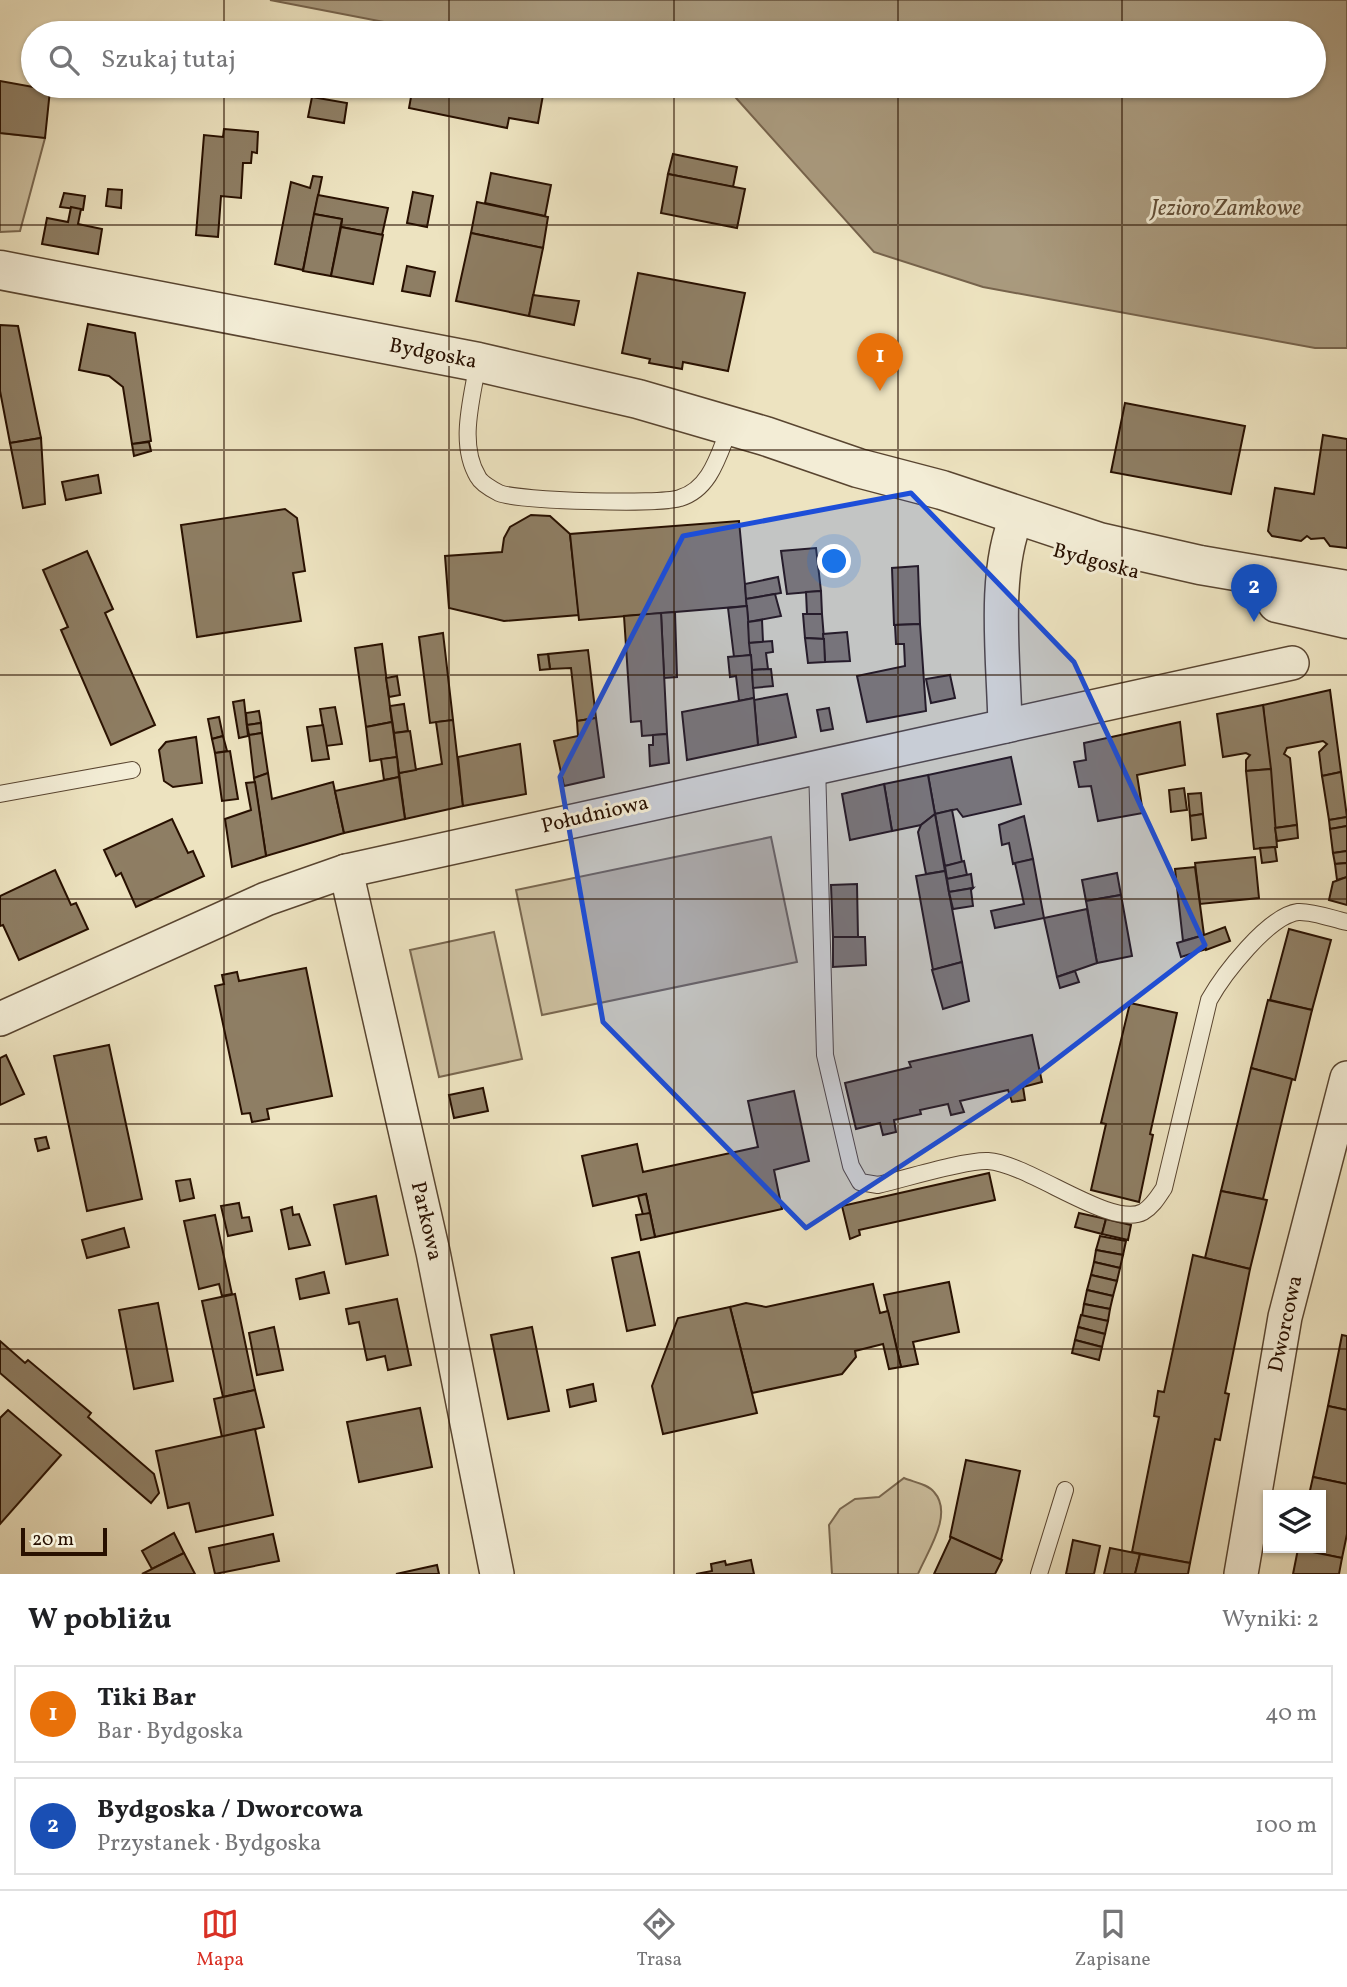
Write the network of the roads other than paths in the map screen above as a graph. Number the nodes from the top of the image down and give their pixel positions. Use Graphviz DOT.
graph roads {
  1 [pos="0,270"];
  2 [pos="478,362"];
  3 [pos="731,426"];
  4 [pos="1013,526"];
  5 [pos="1347,590"];
  6 [pos="1347,619"];
  7 [pos="1293,663"];
  8 [pos="1005,726"];
  9 [pos="817,765"];
  10 [pos="132,770"];
  11 [pos="0,794"];
  12 [pos="346,871"];
  13 [pos="1347,922"];
  14 [pos="0,1019"];
  15 [pos="1347,1078"];
  16 [pos="1065,1490"];
  17 [pos="497,1574"];
  18 [pos="1039,1574"];
  19 [pos="1241,1574"];
  1 -- 2 [label="street, Bydgoska"];
  2 -- 3 [label="street, Bydgoska"];
  2 -- 3 [label="lane"];
  3 -- 4 [label="street, Bydgoska"];
  4 -- 5 [label="street, Bydgoska"];
  4 -- 6 [label="street, Bydgoska"];
  4 -- 8 [label="street"];
  7 -- 8 [label="street, Południowa"];
  8 -- 9 [label="street, Południowa"];
  9 -- 12 [label="street, Południowa"];
  9 -- 13 [label="lane"];
  10 -- 11 [label="lane"];
  12 -- 14 [label="street, Południowa"];
  12 -- 17 [label="street, Parkowa"];
  15 -- 19 [label="street, Dworcowa"];
  16 -- 18 [label="lane"];
}
